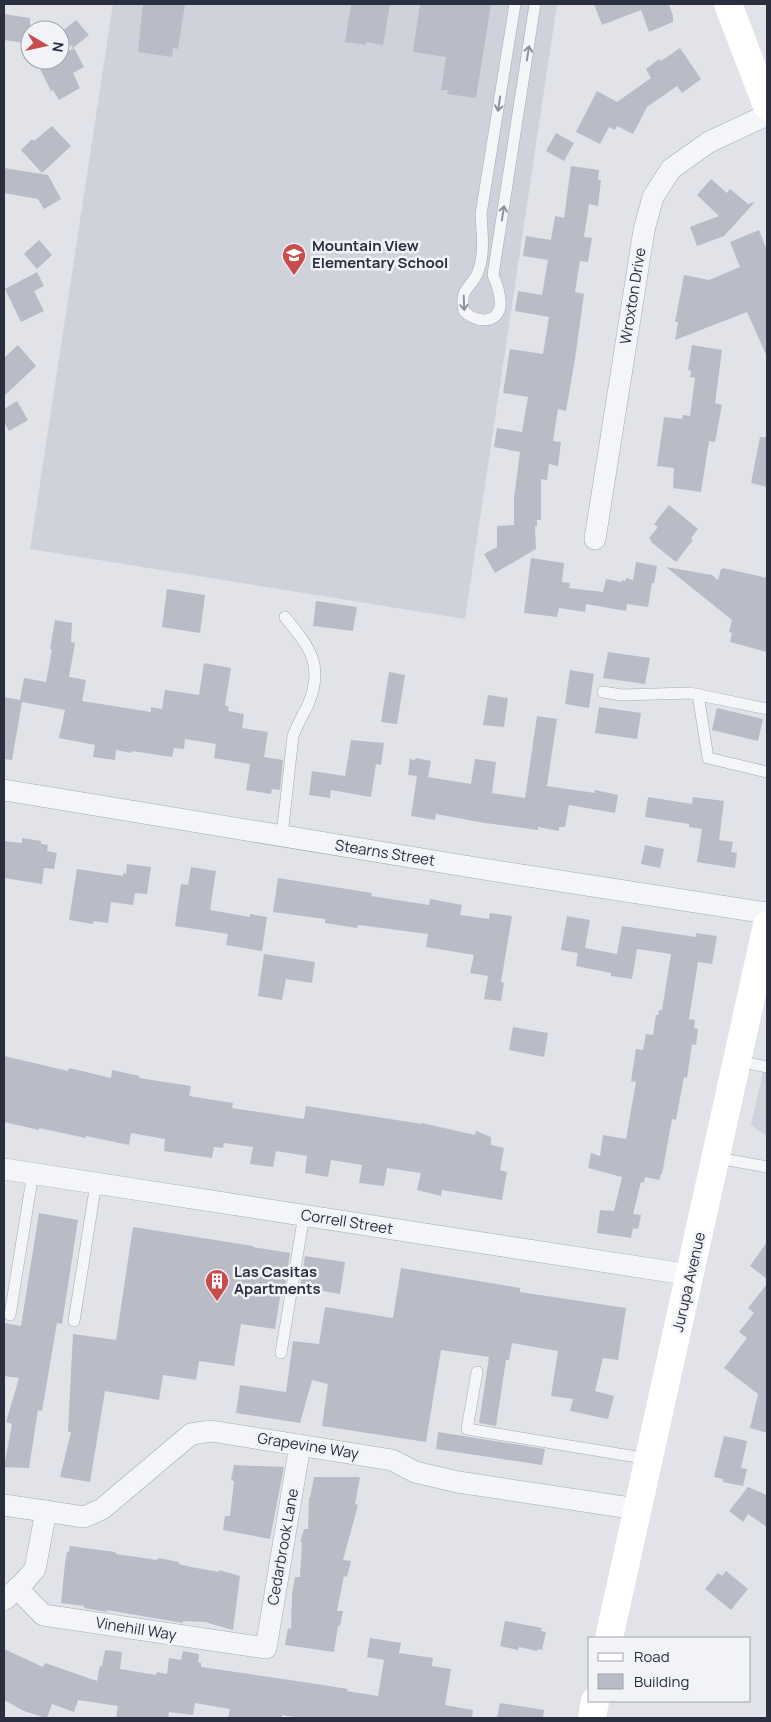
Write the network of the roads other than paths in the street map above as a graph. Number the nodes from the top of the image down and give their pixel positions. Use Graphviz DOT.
graph roads {
  1 [pos="515,4"];
  2 [pos="535,4"];
  3 [pos="728,4"];
  4 [pos="767,106"];
  5 [pos="767,115"];
  6 [pos="595,539"];
  7 [pos="285,617"];
  8 [pos="603,692"];
  9 [pos="698,694"];
  10 [pos="767,709"];
  11 [pos="767,772"];
  12 [pos="4,790"];
  13 [pos="282,836"];
  14 [pos="767,913"];
  15 [pos="765,942"];
  16 [pos="738,1061"];
  17 [pos="767,1067"];
  18 [pos="716,1158"];
  19 [pos="767,1167"];
  20 [pos="4,1169"];
  21 [pos="33,1173"];
  22 [pos="96,1183"];
  23 [pos="304,1215"];
  24 [pos="691,1275"];
  25 [pos="10,1315"];
  26 [pos="74,1321"];
  27 [pos="281,1353"];
  28 [pos="477,1372"];
  29 [pos="300,1445"];
  30 [pos="649,1459"];
  31 [pos="4,1505"];
  32 [pos="637,1509"];
  33 [pos="46,1511"];
  34 [pos="11,1594"];
  35 [pos="609,1637"];
  36 [pos="266,1648"];
  37 [pos="596,1702"];
  38 [pos="592,1718"];
  1 -- 2 [label="lane, one-way"];
  3 -- 4 [label="main road"];
  5 -- 6 [label="street, Wroxton Drive"];
  7 -- 13 [label="lane"];
  8 -- 9 [label="lane"];
  9 -- 10 [label="lane"];
  9 -- 11 [label="lane"];
  12 -- 13 [label="street, Stearns Street"];
  13 -- 14 [label="street, Stearns Street"];
  15 -- 16 [label="main road, Jurupa Avenue"];
  16 -- 17 [label="lane"];
  16 -- 18 [label="main road, Jurupa Avenue"];
  18 -- 19 [label="lane"];
  18 -- 24 [label="main road, Jurupa Avenue"];
  20 -- 21 [label="street, Correll Street"];
  21 -- 22 [label="street, Correll Street"];
  21 -- 25 [label="lane"];
  22 -- 23 [label="street, Correll Street"];
  22 -- 26 [label="lane"];
  23 -- 24 [label="street, Correll Street"];
  23 -- 27 [label="lane"];
  24 -- 30 [label="main road, Jurupa Avenue"];
  28 -- 30 [label="lane"];
  29 -- 32 [label="street, Grapevine Way"];
  29 -- 33 [label="street, Grapevine Way"];
  29 -- 36 [label="street, Cedarbrook Lane"];
  30 -- 32 [label="main road, Jurupa Avenue"];
  31 -- 33 [label="street, Grapevine Way"];
  32 -- 35 [label="main road, Jurupa Avenue"];
  33 -- 34 [label="street"];
  34 -- 36 [label="street, Vinehill Way"];
  37 -- 38 [label="main road"];
}
